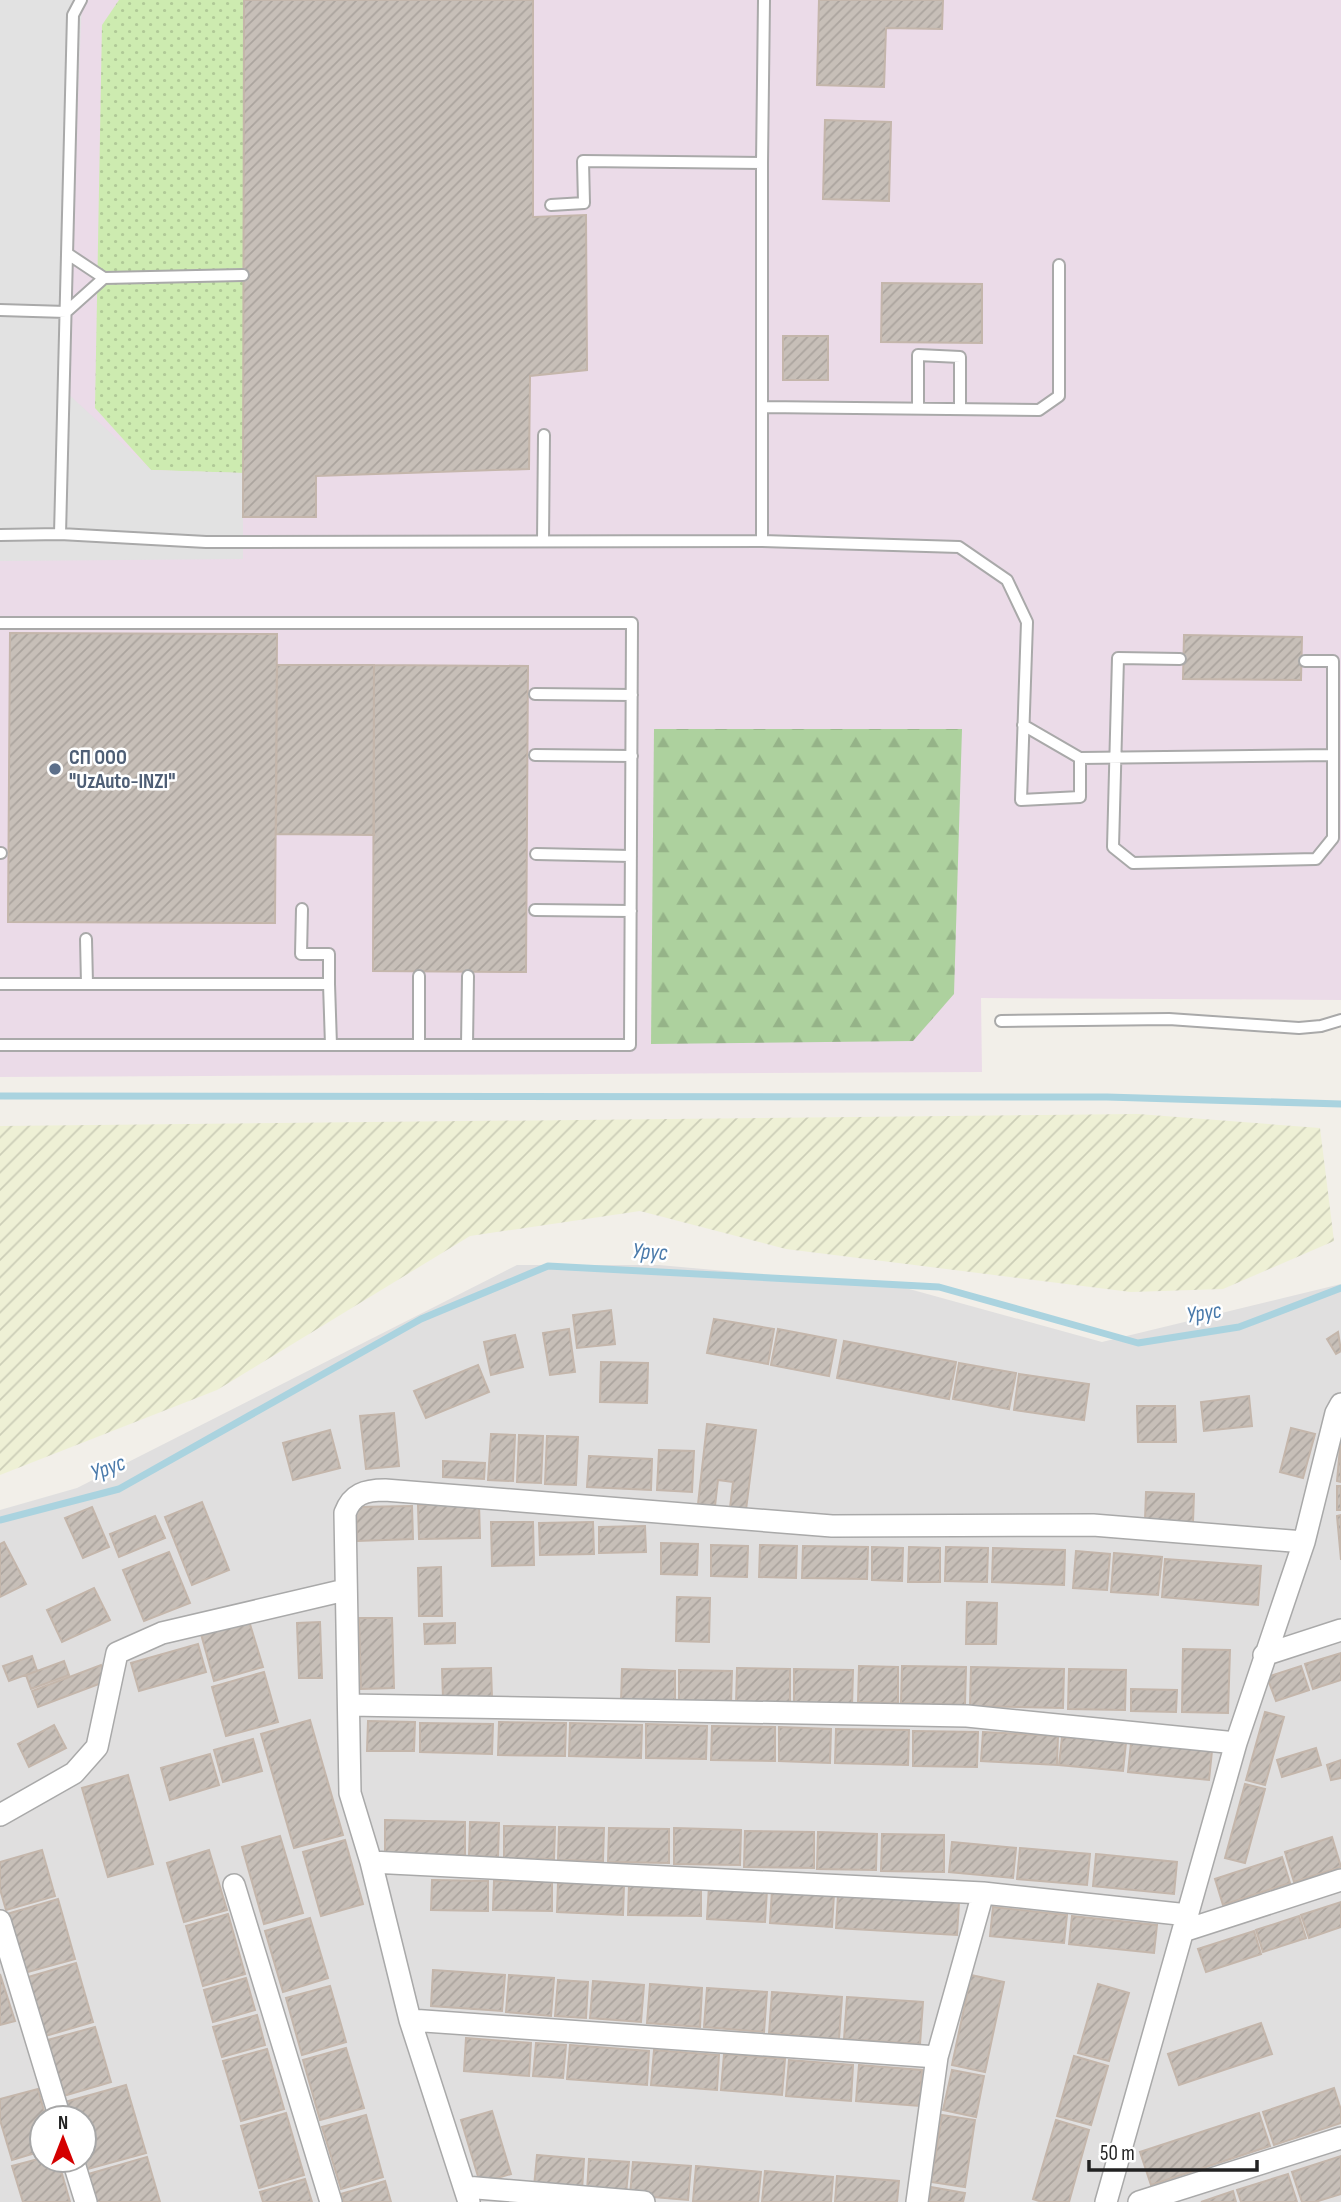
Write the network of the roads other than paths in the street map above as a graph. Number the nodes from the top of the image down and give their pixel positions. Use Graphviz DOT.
graph roads {
  1 [pos="81,0"];
  2 [pos="764,0"];
  3 [pos="762,163"];
  4 [pos="551,205"];
  5 [pos="68,254"];
  6 [pos="1059,265"];
  7 [pos="243,275"];
  8 [pos="104,278"];
  9 [pos="0,310"];
  10 [pos="66,312"];
  11 [pos="762,407"];
  12 [pos="918,408"];
  13 [pos="960,409"];
  14 [pos="544,435"];
  15 [pos="60,534"];
  16 [pos="0,535"];
  17 [pos="543,541"];
  18 [pos="762,541"];
  19 [pos="0,624"];
  20 [pos="1180,659"];
  21 [pos="1305,661"];
  22 [pos="535,694"];
  23 [pos="632,695"];
  24 [pos="1023,724"];
  25 [pos="536,755"];
  26 [pos="632,755"];
  27 [pos="1332,755"];
  28 [pos="1116,757"];
  29 [pos="1080,758"];
  30 [pos="536,854"];
  31 [pos="631,856"];
  32 [pos="302,909"];
  33 [pos="535,910"];
  34 [pos="631,911"];
  35 [pos="86,939"];
  36 [pos="419,976"];
  37 [pos="468,976"];
  38 [pos="0,984"];
  39 [pos="87,984"];
  40 [pos="329,984"];
  41 [pos="1341,1020"];
  42 [pos="1001,1021"];
  43 [pos="0,1045"];
  44 [pos="331,1045"];
  45 [pos="419,1045"];
  46 [pos="467,1045"];
  47 [pos="1341,1404"];
  48 [pos="1304,1542"];
  49 [pos="345,1590"];
  50 [pos="1341,1630"];
  51 [pos="1264,1655"];
  52 [pos="349,1705"];
  53 [pos="1236,1743"];
  54 [pos="0,1815"];
  55 [pos="371,1862"];
  56 [pos="1341,1880"];
  57 [pos="234,1885"];
  58 [pos="983,1893"];
  59 [pos="0,1921"];
  60 [pos="1185,1923"];
  61 [pos="410,2020"];
  62 [pos="937,2057"];
  63 [pos="56,2104"];
  64 [pos="1341,2138"];
  65 [pos="77,2174"];
  66 [pos="467,2194"];
  67 [pos="86,2202"];
  68 [pos="331,2202"];
  69 [pos="644,2202"];
  70 [pos="917,2202"];
  71 [pos="1106,2202"];
  72 [pos="1139,2202"];
  1 -- 5 [label="lane"];
  2 -- 3 [label="lane"];
  3 -- 4 [label="lane"];
  3 -- 11 [label="lane"];
  5 -- 8 [label="lane"];
  5 -- 10 [label="lane"];
  6 -- 13 [label="lane"];
  7 -- 8 [label="lane"];
  8 -- 10 [label="lane"];
  9 -- 10 [label="lane"];
  10 -- 15 [label="lane"];
  11 -- 12 [label="lane"];
  11 -- 18 [label="lane"];
  12 -- 13 [label="lane"];
  12 -- 13 [label="lane"];
  14 -- 17 [label="lane"];
  15 -- 16 [label="lane"];
  15 -- 17 [label="lane"];
  17 -- 18 [label="lane"];
  18 -- 24 [label="lane"];
  19 -- 23 [label="lane"];
  20 -- 28 [label="lane"];
  21 -- 27 [label="lane"];
  22 -- 23 [label="lane"];
  23 -- 26 [label="lane"];
  24 -- 29 [label="lane"];
  24 -- 29 [label="lane"];
  25 -- 26 [label="lane"];
  26 -- 31 [label="lane"];
  27 -- 28 [label="lane"];
  27 -- 28 [label="lane"];
  28 -- 29 [label="lane"];
  30 -- 31 [label="lane"];
  31 -- 34 [label="lane"];
  32 -- 40 [label="lane"];
  33 -- 34 [label="lane"];
  34 -- 46 [label="lane"];
  35 -- 39 [label="lane"];
  36 -- 45 [label="lane"];
  37 -- 46 [label="lane"];
  38 -- 39 [label="lane"];
  39 -- 40 [label="lane"];
  40 -- 44 [label="lane"];
  41 -- 42 [label="lane"];
  43 -- 44 [label="lane"];
  44 -- 45 [label="lane"];
  45 -- 46 [label="lane"];
  47 -- 48 [label="street"];
  48 -- 49 [label="street"];
  48 -- 51 [label="street"];
  49 -- 52 [label="street"];
  49 -- 54 [label="street"];
  50 -- 51 [label="street"];
  51 -- 53 [label="street"];
  52 -- 53 [label="street"];
  52 -- 55 [label="street"];
  53 -- 60 [label="street"];
  55 -- 58 [label="street"];
  55 -- 61 [label="street"];
  56 -- 60 [label="street"];
  57 -- 68 [label="street"];
  58 -- 60 [label="street"];
  58 -- 62 [label="street"];
  59 -- 63 [label="street"];
  60 -- 71 [label="street"];
  61 -- 62 [label="street"];
  61 -- 66 [label="street"];
  62 -- 70 [label="street"];
  64 -- 72 [label="street"];
  65 -- 67 [label="street"];
  66 -- 69 [label="street"];
}
